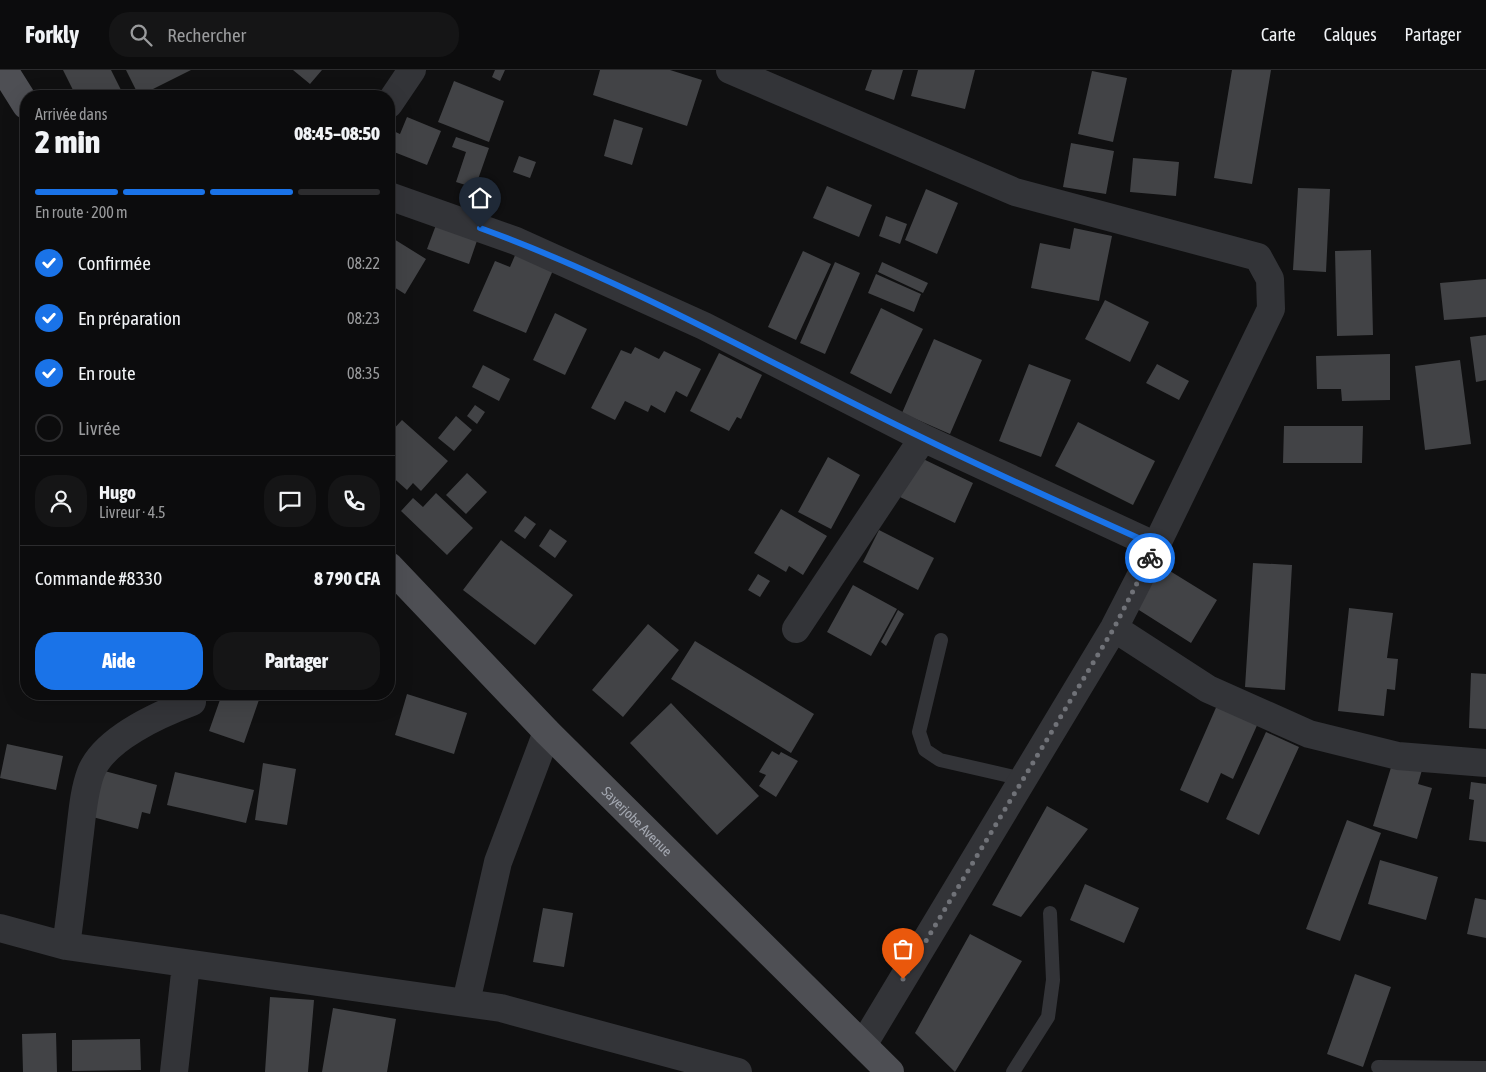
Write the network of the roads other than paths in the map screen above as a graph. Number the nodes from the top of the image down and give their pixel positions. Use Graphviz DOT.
graph roads {
  1 [pos="4,70"];
  2 [pos="412,70"];
  3 [pos="730,70"];
  4 [pos="20,95"];
  5 [pos="395,95"];
  6 [pos="395,198"];
  7 [pos="923,438"];
  8 [pos="1156,546"];
  9 [pos="395,572"];
  10 [pos="1114,628"];
  11 [pos="796,629"];
  12 [pos="941,640"];
  13 [pos="192,702"];
  14 [pos="547,732"];
  15 [pos="1486,763"];
  16 [pos="1023,779"];
  17 [pos="1050,913"];
  18 [pos="0,928"];
  19 [pos="66,946"];
  20 [pos="186,964"];
  21 [pos="466,1002"];
  22 [pos="863,1045"];
  23 [pos="1378,1067"];
  24 [pos="1486,1068"];
  25 [pos="174,1072"];
  26 [pos="738,1072"];
  27 [pos="889,1072"];
  28 [pos="1013,1072"];
  1 -- 4 [label="main road"];
  2 -- 5 [label="street"];
  3 -- 8 [label="street"];
  6 -- 7 [label="street"];
  7 -- 8 [label="street"];
  7 -- 11 [label="street"];
  8 -- 10 [label="street"];
  9 -- 14 [label="main road, Sayerjobe Avenue"];
  10 -- 15 [label="street"];
  10 -- 16 [label="street"];
  12 -- 16 [label="lane"];
  13 -- 19 [label="street"];
  14 -- 21 [label="street"];
  14 -- 22 [label="main road, Sayerjobe Avenue"];
  16 -- 22 [label="street"];
  17 -- 28 [label="lane"];
  18 -- 19 [label="street"];
  19 -- 20 [label="street"];
  20 -- 21 [label="street"];
  20 -- 25 [label="street"];
  21 -- 26 [label="street"];
  22 -- 27 [label="main road, Sayerjobe Avenue"];
  23 -- 24 [label="lane"];
}
